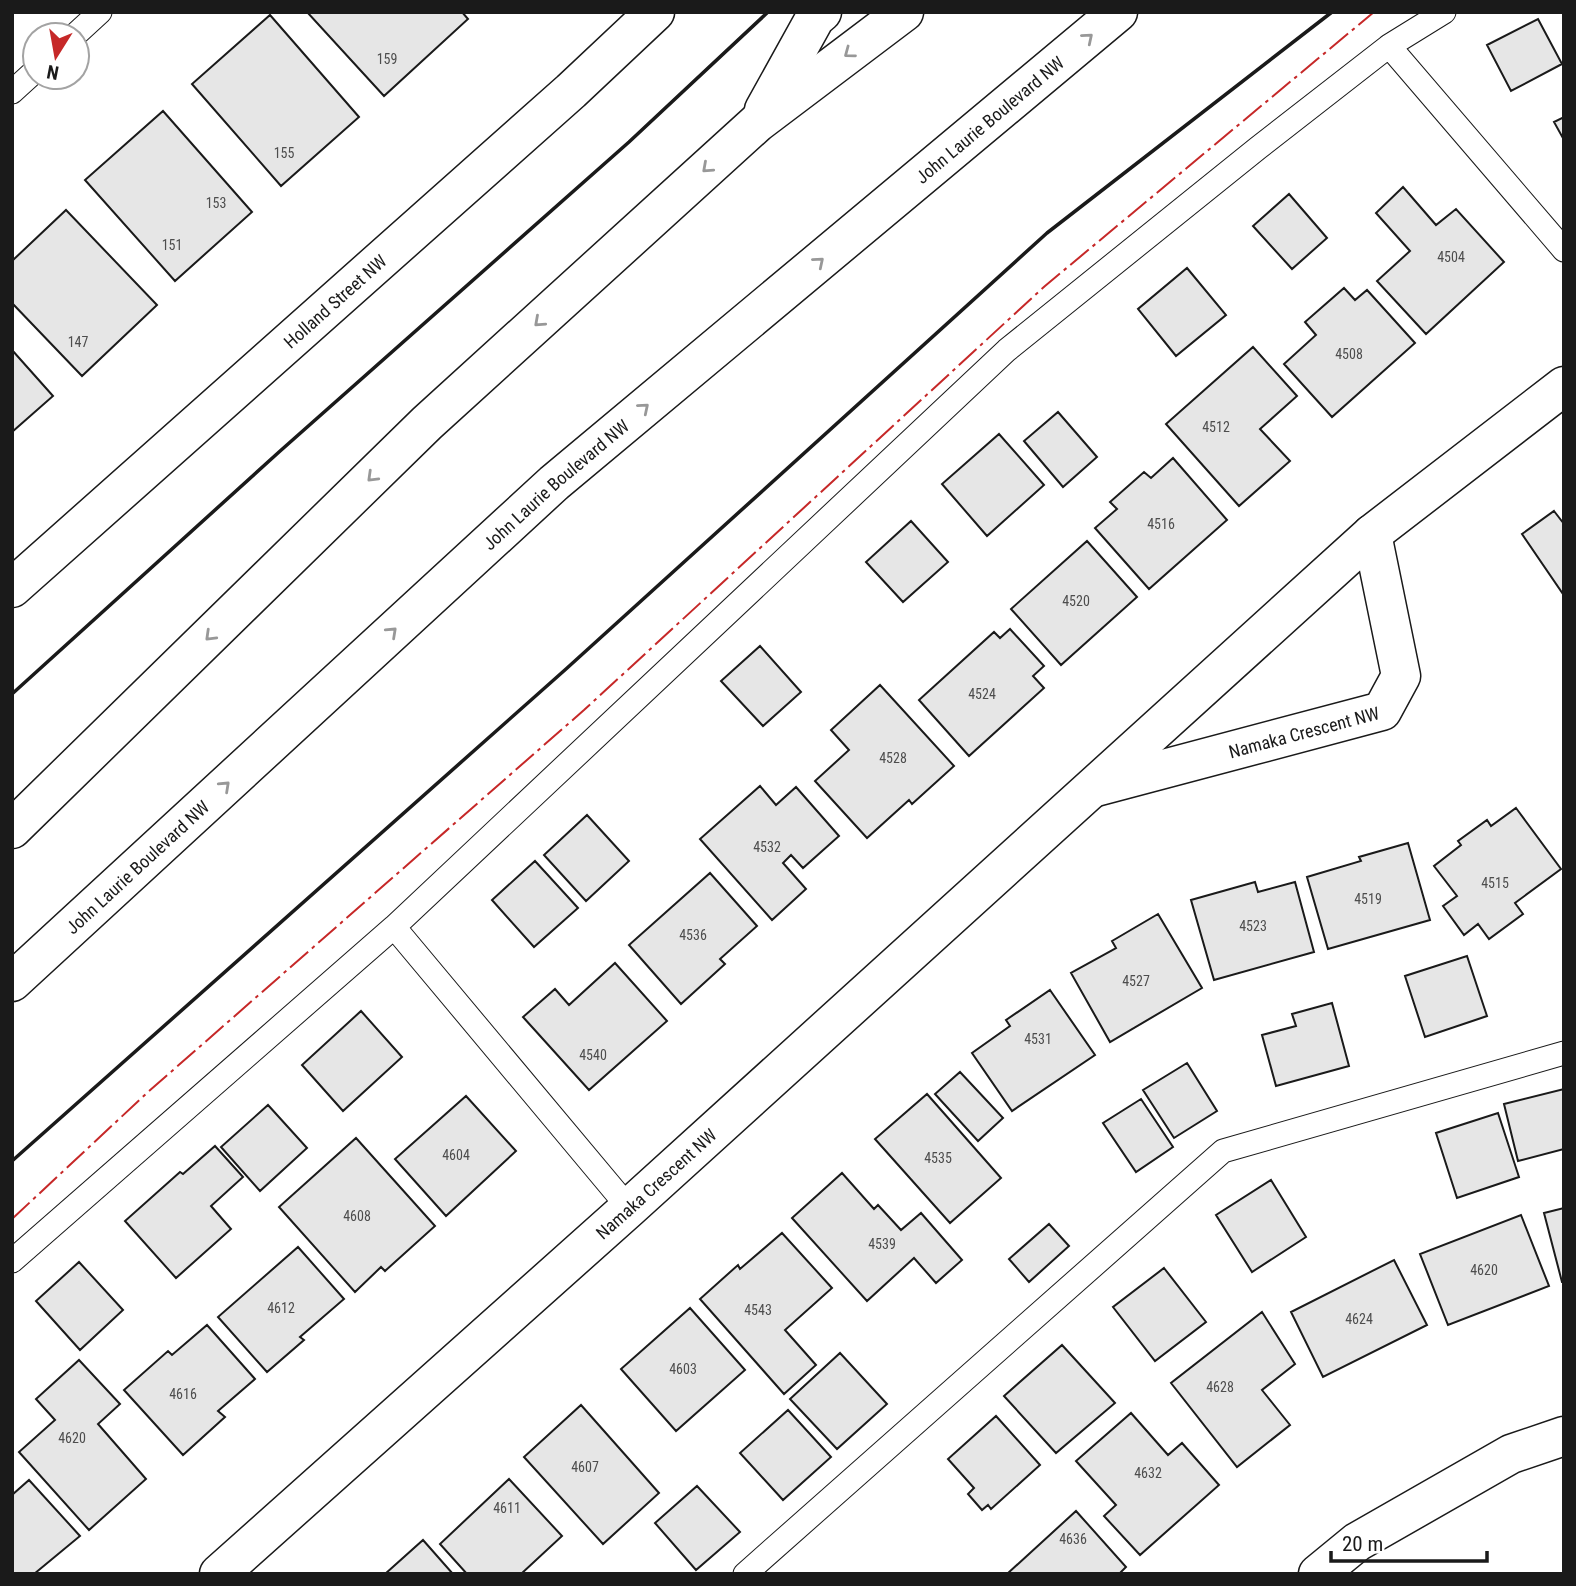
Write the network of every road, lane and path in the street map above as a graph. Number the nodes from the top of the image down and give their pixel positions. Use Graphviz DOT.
graph roads {
  1 [pos="655,12"];
  2 [pos="822,12"];
  3 [pos="904,12"];
  4 [pos="1118,12"];
  5 [pos="1444,12"];
  6 [pos="1389,46"];
  7 [pos="757,122"];
  8 [pos="1564,250"];
  9 [pos="1564,386"];
  10 [pos="1372,534"];
  11 [pos="12,588"];
  12 [pos="1088,790"];
  13 [pos="12,829"];
  14 [pos="394,927"];
  15 [pos="12,982"];
  16 [pos="1564,1053"];
  17 [pos="629,1208"];
  18 [pos="12,1261"];
  19 [pos="1564,1436"];
  20 [pos="219,1574"];
  21 [pos="744,1574"];
  22 [pos="1318,1574"];
  1 -- 11 [label="street, Holland Street NW"];
  2 -- 7 [label="street"];
  3 -- 7 [label="street, one-way"];
  15 -- 4 [label="street, John Laurie Boulevard NW, one-way"];
  5 -- 6 [label="lane"];
  6 -- 8 [label="lane"];
  6 -- 14 [label="lane"];
  7 -- 13 [label="street, one-way"];
  9 -- 10 [label="street, Namaka Crescent NW"];
  10 -- 12 [label="street, Namaka Crescent NW"];
  10 -- 12 [label="street, Namaka Crescent NW"];
  12 -- 17 [label="street, Namaka Crescent NW"];
  14 -- 17 [label="lane"];
  14 -- 18 [label="lane"];
  16 -- 21 [label="lane"];
  17 -- 20 [label="street, Namaka Crescent NW"];
  19 -- 22 [label="street"];
}
